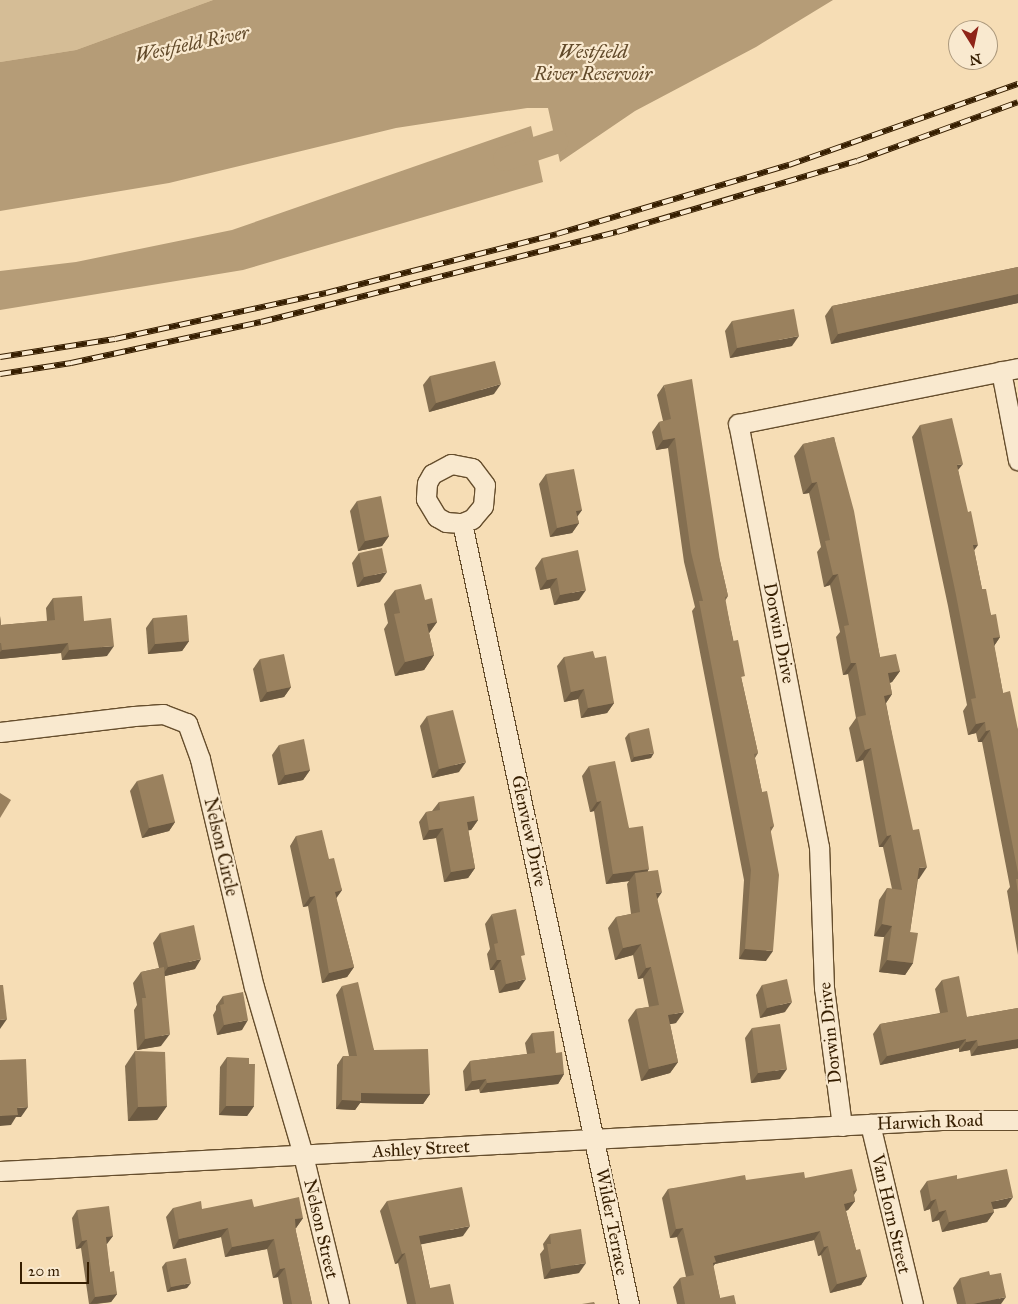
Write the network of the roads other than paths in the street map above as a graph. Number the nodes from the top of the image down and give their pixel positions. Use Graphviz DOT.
graph roads {
  1 [pos="1009,370"];
  2 [pos="1018,460"];
  3 [pos="462,523"];
  4 [pos="0,732"];
  5 [pos="1018,1120"];
  6 [pos="870,1124"];
  7 [pos="842,1126"];
  8 [pos="595,1139"];
  9 [pos="303,1155"];
  10 [pos="0,1171"];
  11 [pos="339,1304"];
  12 [pos="629,1304"];
  13 [pos="913,1304"];
  1 -- 2 [label="street"];
  1 -- 7 [label="street, Dorwin Drive"];
  3 -- 8 [label="street, Glenview Drive"];
  4 -- 9 [label="street, Nelson Circle"];
  5 -- 6 [label="street, Harwich Road"];
  6 -- 7 [label="street, Harwich Road"];
  6 -- 13 [label="street, Van Horn Street"];
  7 -- 8 [label="street, Ashley Street"];
  8 -- 9 [label="street, Ashley Street"];
  8 -- 12 [label="street, Wilder Terrace"];
  9 -- 10 [label="street, Ashley Street"];
  9 -- 11 [label="street, Nelson Street"];
}
